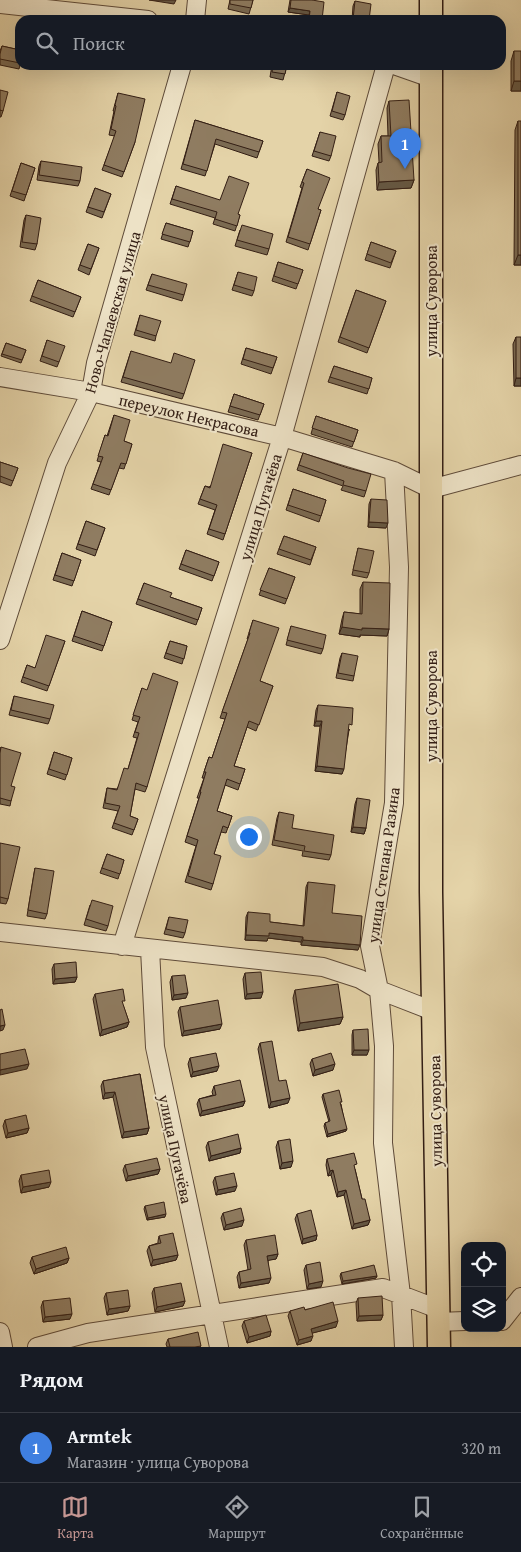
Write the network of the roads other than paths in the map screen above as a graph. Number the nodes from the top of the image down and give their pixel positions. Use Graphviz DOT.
graph roads {
  1 [pos="197,0"];
  2 [pos="431,0"];
  3 [pos="0,4"];
  4 [pos="102,15"];
  5 [pos="196,15"];
  6 [pos="431,15"];
  7 [pos="181,70"];
  8 [pos="385,70"];
  9 [pos="431,71"];
  10 [pos="0,377"];
  11 [pos="91,392"];
  12 [pos="282,437"];
  13 [pos="521,465"];
  14 [pos="394,471"];
  15 [pos="431,488"];
  16 [pos="0,640"];
  17 [pos="0,932"];
  18 [pos="122,946"];
  19 [pos="150,949"];
  20 [pos="379,990"];
  21 [pos="433,1011"];
  22 [pos="401,1295"];
  23 [pos="521,1297"];
  24 [pos="212,1315"];
  25 [pos="438,1315"];
  26 [pos="506,1316"];
  27 [pos="461,1320"];
  28 [pos="0,1332"];
  29 [pos="3,1347"];
  30 [pos="37,1347"];
  31 [pos="219,1347"];
  32 [pos="404,1347"];
  33 [pos="439,1347"];
  1 -- 5 [label="street"];
  2 -- 6 [label="main road"];
  3 -- 4 [label="street"];
  7 -- 11 [label="street, Ново-Чапаевская улица"];
  8 -- 12 [label="street, улица Пугачёва"];
  9 -- 15 [label="main road, улица Суворова"];
  10 -- 11 [label="street, переулок Некрасова"];
  11 -- 12 [label="street, переулок Некрасова"];
  11 -- 16 [label="street, Ново-Чапаевская улица"];
  12 -- 14 [label="street, переулок Некрасова"];
  12 -- 18 [label="street, улица Пугачёва"];
  13 -- 15 [label="street"];
  14 -- 15 [label="street, переулок Некрасова"];
  14 -- 20 [label="street, улица Степана Разина"];
  15 -- 21 [label="main road, улица Суворова"];
  17 -- 18 [label="street"];
  18 -- 19 [label="street"];
  19 -- 20 [label="street"];
  19 -- 24 [label="street, улица Пугачёва"];
  20 -- 21 [label="street"];
  20 -- 22 [label="street, улица Степана Разина"];
  21 -- 25 [label="main road, улица Суворова"];
  22 -- 24 [label="street"];
  22 -- 25 [label="street"];
  22 -- 32 [label="street, улица Степана Разина"];
  23 -- 26 [label="street"];
  24 -- 30 [label="street"];
  24 -- 31 [label="street, улица Пугачёва"];
  25 -- 27 [label="street"];
  25 -- 33 [label="main road, улица Суворова"];
  28 -- 29 [label="street"];
}
